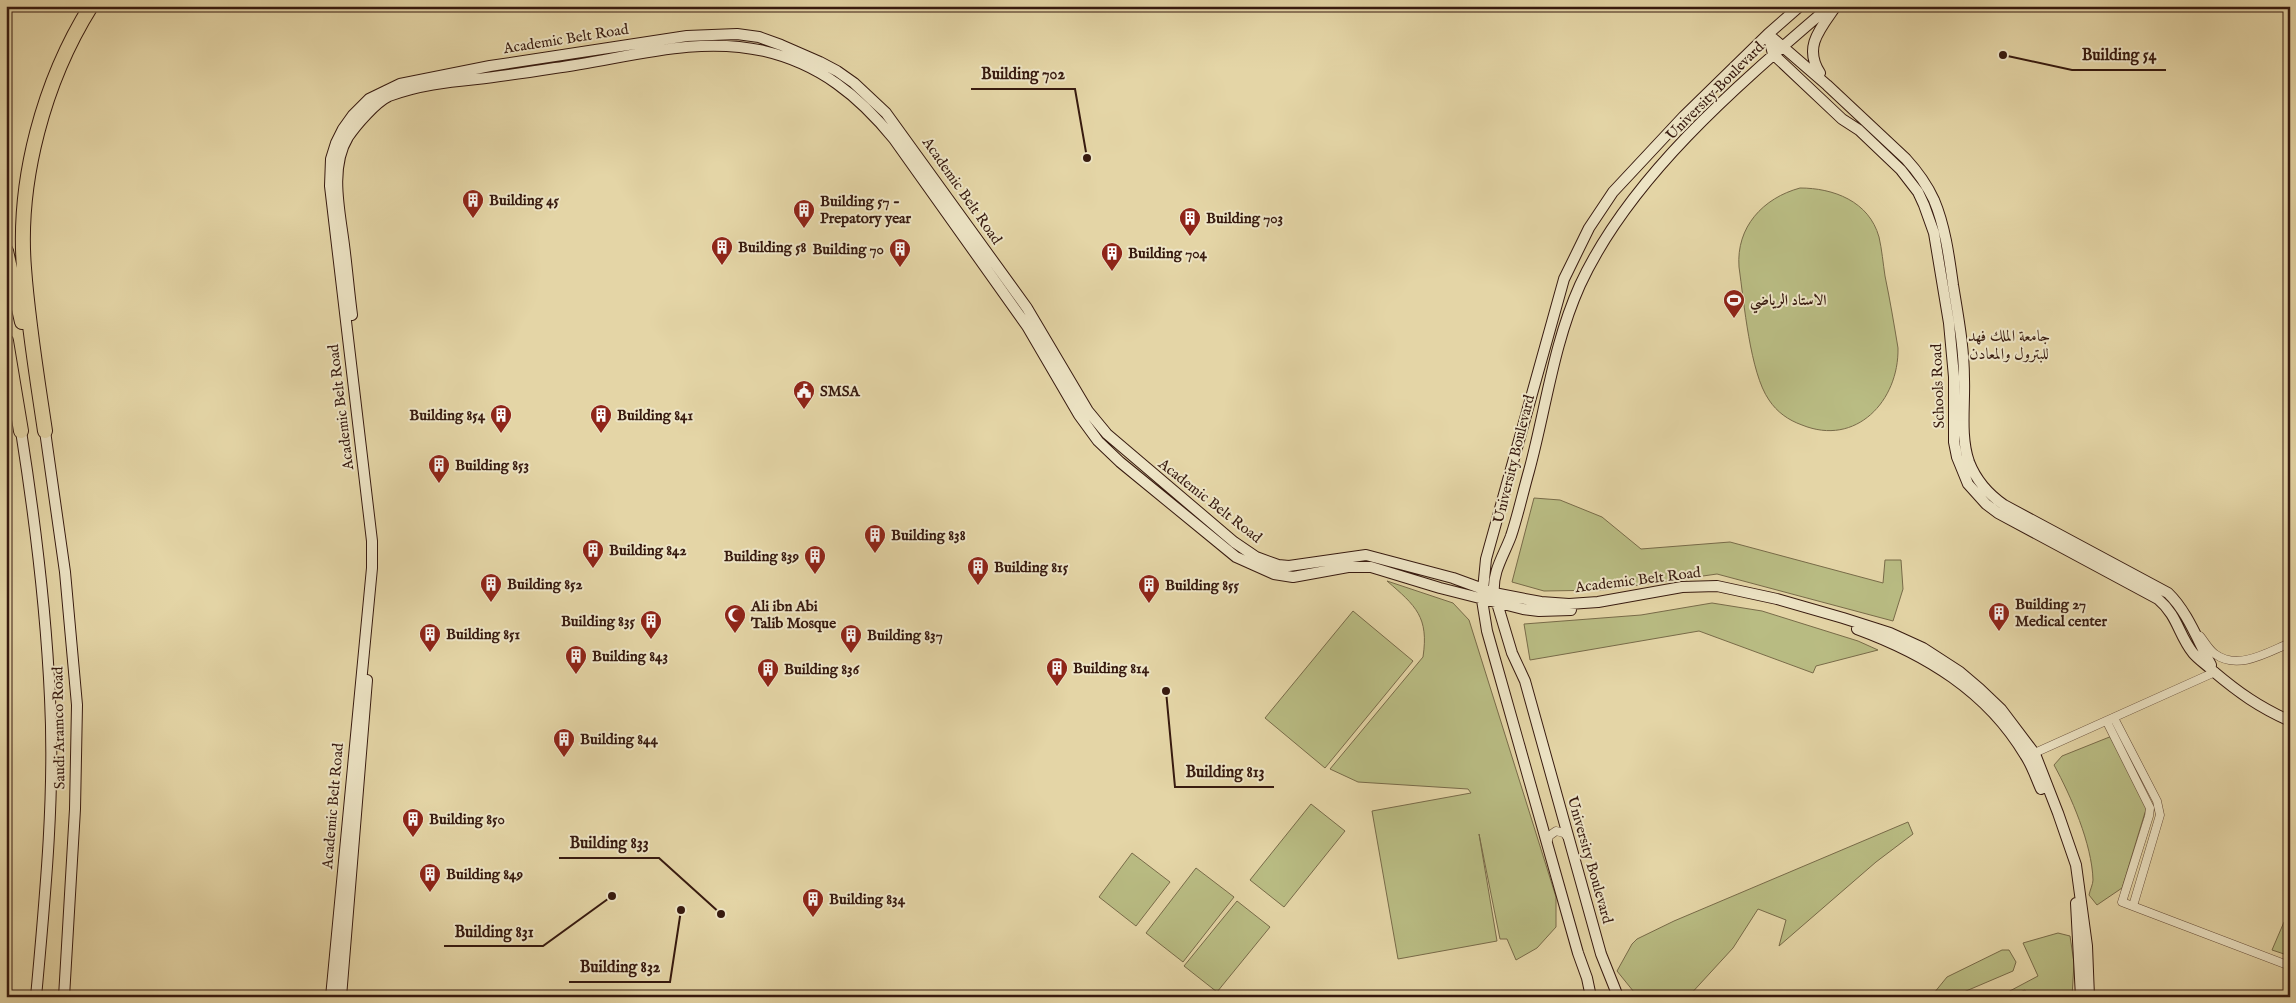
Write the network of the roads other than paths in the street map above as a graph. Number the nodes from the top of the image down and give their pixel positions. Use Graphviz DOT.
graph roads {
  1 [pos="91,6"];
  2 [pos="1800,6"];
  3 [pos="1830,6"];
  4 [pos="1836,6"];
  5 [pos="1768,34"];
  6 [pos="1784,46"];
  7 [pos="1773,54"];
  8 [pos="1827,85"];
  9 [pos="6,251"];
  10 [pos="1564,279"];
  11 [pos="1580,286"];
  12 [pos="6,341"];
  13 [pos="8,353"];
  14 [pos="21,431"];
  15 [pos="45,431"];
  16 [pos="1482,594"];
  17 [pos="1495,598"];
  18 [pos="2187,618"];
  19 [pos="2290,643"];
  20 [pos="2215,672"];
  21 [pos="2111,720"];
  22 [pos="2290,721"];
  23 [pos="2030,755"];
  24 [pos="1569,839"];
  25 [pos="1547,846"];
  26 [pos="2132,906"];
  27 [pos="2290,966"];
  28 [pos="36,997"];
  29 [pos="64,997"];
  30 [pos="331,997"];
  31 [pos="341,997"];
  32 [pos="1591,997"];
  33 [pos="1621,997"];
  34 [pos="2081,997"];
  35 [pos="2089,997"];
  1 -- 15 [label="highway"];
  2 -- 5 [label="street, University Boulevard"];
  3 -- 6 [label="street, University Boulevard"];
  4 -- 8 [label="street"];
  5 -- 6 [label="street"];
  5 -- 7 [label="street"];
  5 -- 10 [label="street, University Boulevard"];
  6 -- 7 [label="street, University Boulevard"];
  6 -- 8 [label="street"];
  7 -- 11 [label="street, University Boulevard"];
  7 -- 20 [label="street, Schools Road"];
  8 -- 18 [label="street"];
  9 -- 15 [label="highway"];
  10 -- 11 [label="street"];
  10 -- 16 [label="street, University Boulevard"];
  11 -- 17 [label="street, University Boulevard"];
  12 -- 13 [label="highway"];
  13 -- 14 [label="highway"];
  14 -- 28 [label="street, Saudi Aramco Road"];
  15 -- 29 [label="street, Saudi Aramco Road"];
  16 -- 17 [label="street, Academic Belt Road"];
  16 -- 25 [label="street, University Boulevard"];
  16 -- 30 [label="street, Academic Belt Road"];
  16 -- 31 [label="street, Academic Belt Road"];
  17 -- 23 [label="street, Academic Belt Road"];
  17 -- 24 [label="street, University Boulevard"];
  18 -- 19 [label="street"];
  18 -- 20 [label="street"];
  20 -- 21 [label="street"];
  20 -- 22 [label="street, Schools Road"];
  21 -- 23 [label="street"];
  21 -- 26 [label="street"];
  21 -- 26 [label="street"];
  23 -- 34 [label="street, Academic Belt Road"];
  23 -- 35 [label="street, Academic Belt Road"];
  24 -- 25 [label="street"];
  24 -- 33 [label="street, University Boulevard"];
  25 -- 32 [label="street, University Boulevard"];
  26 -- 27 [label="street"];
}
